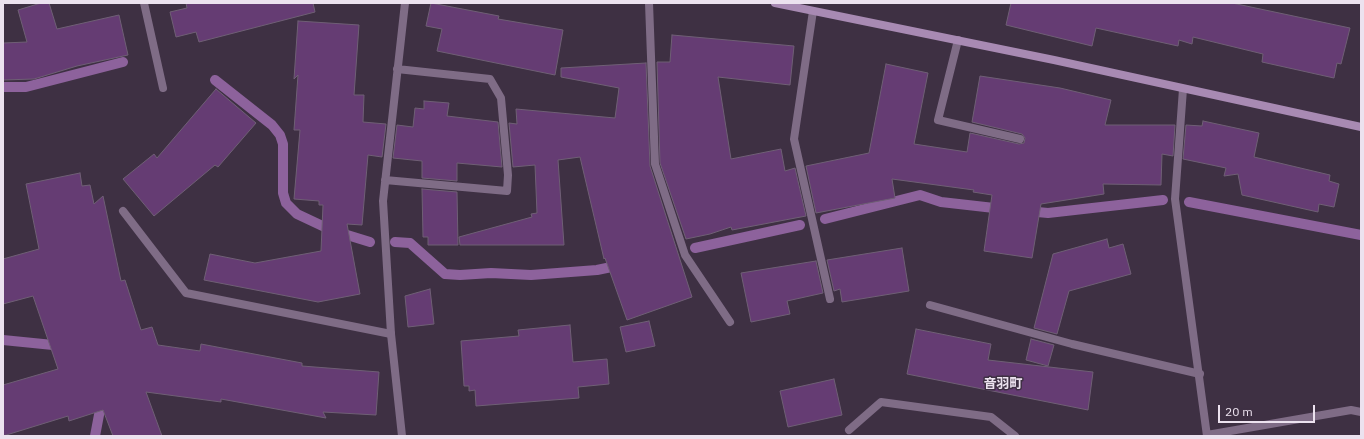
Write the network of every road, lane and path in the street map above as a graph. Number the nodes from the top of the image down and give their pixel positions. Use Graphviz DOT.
graph roads {
  1 [pos="144,3"];
  2 [pos="405,3"];
  3 [pos="649,3"];
  4 [pos="775,3"];
  5 [pos="813,11"];
  6 [pos="958,40"];
  7 [pos="398,69"];
  8 [pos="163,88"];
  9 [pos="1183,89"];
  10 [pos="1361,127"];
  11 [pos="1020,139"];
  12 [pos="385,180"];
  13 [pos="123,211"];
  14 [pos="830,299"];
  15 [pos="930,305"];
  16 [pos="730,322"];
  17 [pos="391,334"];
  18 [pos="1200,374"];
  19 [pos="1361,412"];
  20 [pos="849,430"];
  21 [pos="1207,435"];
  22 [pos="402,436"];
  23 [pos="1015,436"];
  1 -- 8 [label="street"];
  2 -- 7 [label="street"];
  3 -- 16 [label="street"];
  4 -- 5 [label="street"];
  5 -- 6 [label="street"];
  5 -- 14 [label="street"];
  6 -- 9 [label="street"];
  6 -- 11 [label="street"];
  7 -- 12 [label="street"];
  7 -- 12 [label="street"];
  9 -- 10 [label="street"];
  9 -- 18 [label="street"];
  12 -- 17 [label="street"];
  13 -- 17 [label="street"];
  15 -- 18 [label="street"];
  17 -- 22 [label="street"];
  18 -- 21 [label="street"];
  19 -- 21 [label="street"];
  20 -- 23 [label="street"];
}
